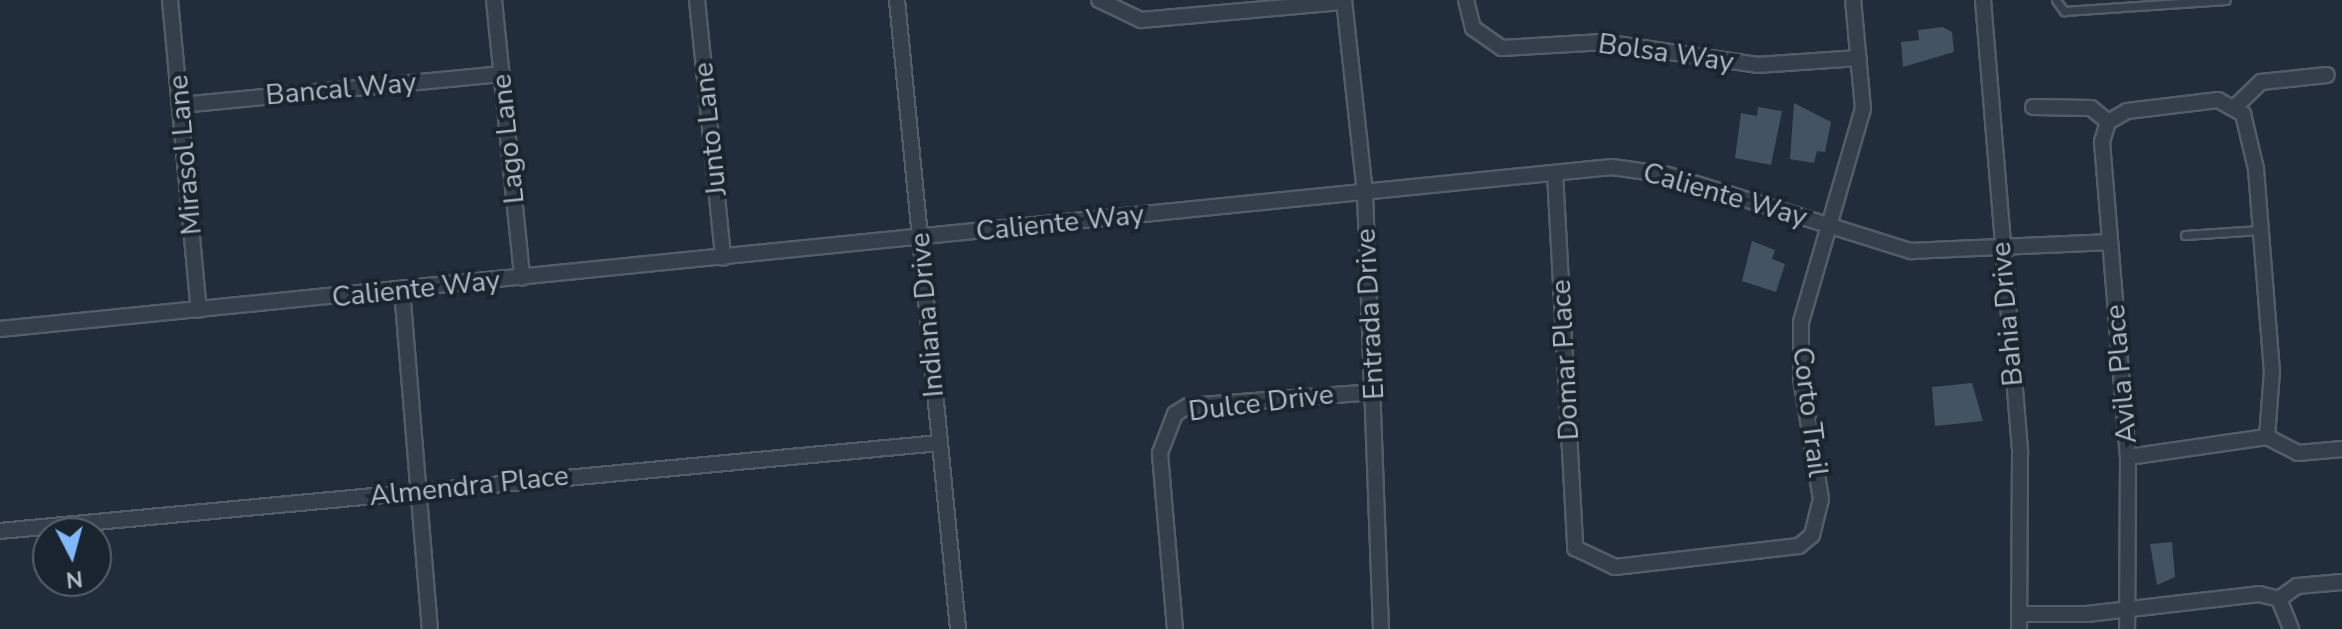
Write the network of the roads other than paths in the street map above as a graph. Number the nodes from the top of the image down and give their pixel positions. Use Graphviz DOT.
graph roads {
  1 [pos="170,0"];
  2 [pos="494,0"];
  3 [pos="697,0"];
  4 [pos="897,0"];
  5 [pos="1099,0"];
  6 [pos="1466,0"];
  7 [pos="1853,0"];
  8 [pos="1983,0"];
  9 [pos="2056,0"];
  10 [pos="2226,0"];
  11 [pos="1344,1"];
  12 [pos="1859,58"];
  13 [pos="502,74"];
  14 [pos="2327,75"];
  15 [pos="180,105"];
  16 [pos="2236,106"];
  17 [pos="2033,107"];
  18 [pos="2108,122"];
  19 [pos="1555,173"];
  20 [pos="1365,193"];
  21 [pos="1829,225"];
  22 [pos="2260,230"];
  23 [pos="2185,235"];
  24 [pos="920,237"];
  25 [pos="2110,242"];
  26 [pos="2001,251"];
  27 [pos="723,258"];
  28 [pos="522,278"];
  29 [pos="402,290"];
  30 [pos="199,310"];
  31 [pos="0,329"];
  32 [pos="1374,392"];
  33 [pos="2267,437"];
  34 [pos="939,443"];
  35 [pos="2342,449"];
  36 [pos="2128,457"];
  37 [pos="419,491"];
  38 [pos="0,531"];
  39 [pos="1806,542"];
  40 [pos="2342,582"];
  41 [pos="2279,599"];
  42 [pos="2127,611"];
  43 [pos="2019,621"];
  44 [pos="430,629"];
  45 [pos="958,629"];
  46 [pos="1175,629"];
  47 [pos="1381,629"];
  48 [pos="2127,629"];
  49 [pos="2291,629"];
  1 -- 15 [label="street, Mirasol Lane"];
  2 -- 13 [label="street, Lago Lane"];
  3 -- 27 [label="street, Junto Lane"];
  4 -- 24 [label="street, Indiana Drive"];
  5 -- 11 [label="street"];
  6 -- 12 [label="street, Bolsa Way"];
  7 -- 12 [label="street, Corto Trail"];
  8 -- 26 [label="street, Bahia Drive"];
  9 -- 10 [label="lane"];
  11 -- 20 [label="street, Entrada Drive"];
  12 -- 21 [label="street, Corto Trail"];
  13 -- 15 [label="street, Bancal Way"];
  13 -- 28 [label="street, Lago Lane"];
  14 -- 16 [label="street"];
  15 -- 30 [label="street, Mirasol Lane"];
  16 -- 18 [label="street"];
  16 -- 22 [label="street"];
  17 -- 18 [label="street"];
  18 -- 25 [label="street, Avila Place"];
  19 -- 20 [label="street, Caliente Way"];
  19 -- 21 [label="street, Caliente Way"];
  19 -- 39 [label="street, Domar Place"];
  20 -- 24 [label="street, Caliente Way"];
  20 -- 32 [label="street, Entrada Drive"];
  21 -- 26 [label="street, Caliente Way"];
  21 -- 39 [label="street, Corto Trail"];
  22 -- 23 [label="lane"];
  22 -- 33 [label="street"];
  24 -- 27 [label="street, Caliente Way"];
  24 -- 34 [label="street, Indiana Drive"];
  25 -- 26 [label="street, Caliente Way"];
  25 -- 36 [label="street, Avila Place"];
  26 -- 43 [label="street, Bahia Drive"];
  27 -- 28 [label="street, Caliente Way"];
  28 -- 29 [label="street, Caliente Way"];
  29 -- 30 [label="street, Caliente Way"];
  29 -- 37 [label="street"];
  30 -- 31 [label="street, Caliente Way"];
  32 -- 46 [label="street, Dulce Drive"];
  32 -- 47 [label="street, Entrada Drive"];
  33 -- 35 [label="street"];
  33 -- 36 [label="street"];
  34 -- 37 [label="street, Almendra Place"];
  34 -- 45 [label="street, Indiana Drive"];
  36 -- 42 [label="street, Avila Place"];
  37 -- 38 [label="street, Almendra Place"];
  37 -- 44 [label="street"];
  40 -- 41 [label="street"];
  41 -- 42 [label="street"];
  41 -- 49 [label="street"];
  42 -- 43 [label="street"];
  42 -- 48 [label="street, Avila Place"];
}
